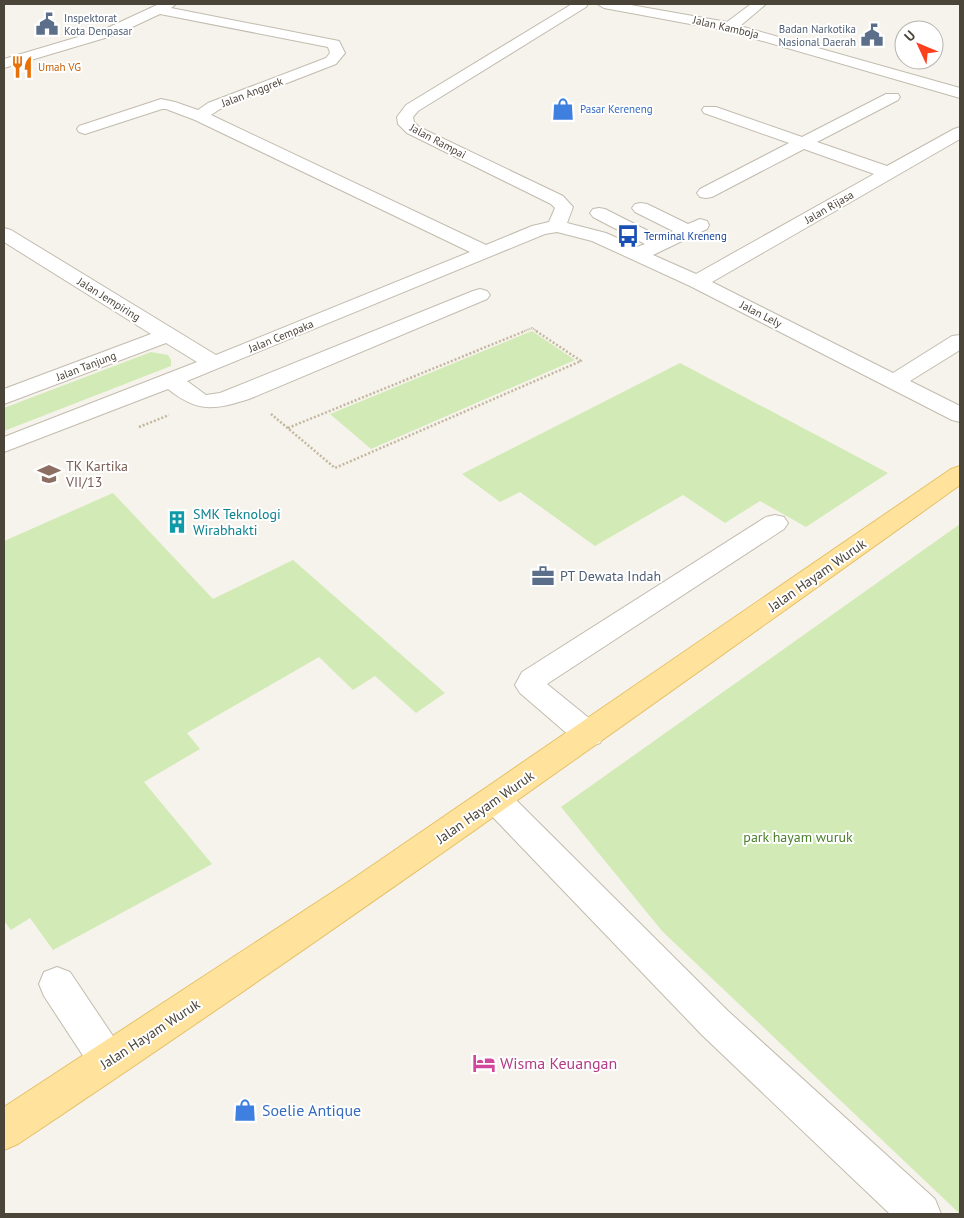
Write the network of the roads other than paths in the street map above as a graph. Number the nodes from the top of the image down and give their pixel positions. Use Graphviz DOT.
graph roads {
  1 [pos="581,4"];
  2 [pos="604,4"];
  3 [pos="759,4"];
  4 [pos="164,7"];
  5 [pos="640,7"];
  6 [pos="730,27"];
  7 [pos="4,64"];
  8 [pos="952,76"];
  9 [pos="936,85"];
  10 [pos="960,92"];
  11 [pos="892,97"];
  12 [pos="710,110"];
  13 [pos="201,118"];
  14 [pos="86,129"];
  15 [pos="960,132"];
  16 [pos="804,142"];
  17 [pos="889,173"];
  18 [pos="706,193"];
  19 [pos="635,209"];
  20 [pos="599,213"];
  21 [pos="557,226"];
  22 [pos="4,234"];
  23 [pos="660,244"];
  24 [pos="486,252"];
  25 [pos="637,255"];
  26 [pos="415,282"];
  27 [pos="697,282"];
  28 [pos="480,295"];
  29 [pos="452,306"];
  30 [pos="167,335"];
  31 [pos="960,341"];
  32 [pos="214,363"];
  33 [pos="171,380"];
  34 [pos="894,381"];
  35 [pos="4,397"];
  36 [pos="960,415"];
  37 [pos="4,445"];
  38 [pos="960,474"];
  39 [pos="775,523"];
  40 [pos="589,735"];
  41 [pos="496,800"];
  42 [pos="57,984"];
  43 [pos="108,1061"];
  44 [pos="4,1130"];
  45 [pos="920,1214"];
  1 -- 21 [label="street, Jalan Rampai"];
  2 -- 5 [label="street, Jalan Kamboja"];
  3 -- 6 [label="street"];
  4 -- 7 [label="street"];
  4 -- 13 [label="street, Jalan Anggrek"];
  5 -- 6 [label="street, Jalan Kamboja"];
  6 -- 9 [label="street, Jalan Kamboja"];
  8 -- 9 [label="street"];
  9 -- 10 [label="street, Jalan Kamboja"];
  11 -- 16 [label="street"];
  12 -- 16 [label="street"];
  13 -- 14 [label="street"];
  13 -- 24 [label="street, Jalan Anggrek"];
  15 -- 17 [label="street, Jalan Rijasa"];
  16 -- 17 [label="street"];
  16 -- 18 [label="street"];
  17 -- 27 [label="street, Jalan Rijasa"];
  19 -- 23 [label="street"];
  20 -- 23 [label="street"];
  21 -- 24 [label="street, Jalan Cempaka"];
  21 -- 25 [label="street, Jalan Lely"];
  22 -- 30 [label="street, Jalan Jempiring"];
  23 -- 25 [label="street"];
  24 -- 26 [label="street, Jalan Cempaka"];
  25 -- 27 [label="street, Jalan Lely"];
  26 -- 29 [label="street"];
  26 -- 32 [label="street, Jalan Cempaka"];
  27 -- 34 [label="street, Jalan Lely"];
  28 -- 29 [label="street"];
  29 -- 33 [label="street"];
  30 -- 32 [label="street, Jalan Jempiring"];
  30 -- 35 [label="street, Jalan Tanjung"];
  31 -- 34 [label="street"];
  32 -- 33 [label="street, Jalan Cempaka"];
  33 -- 37 [label="street, Jalan Cempaka"];
  34 -- 36 [label="street, Jalan Lely"];
  38 -- 40 [label="main road, Jalan Hayam Wuruk"];
  39 -- 40 [label="street"];
  40 -- 41 [label="main road, Jalan Hayam Wuruk"];
  41 -- 43 [label="main road, Jalan Hayam Wuruk"];
  41 -- 45 [label="street"];
  42 -- 43 [label="street"];
  43 -- 44 [label="main road, Jalan Hayam Wuruk"];
}
